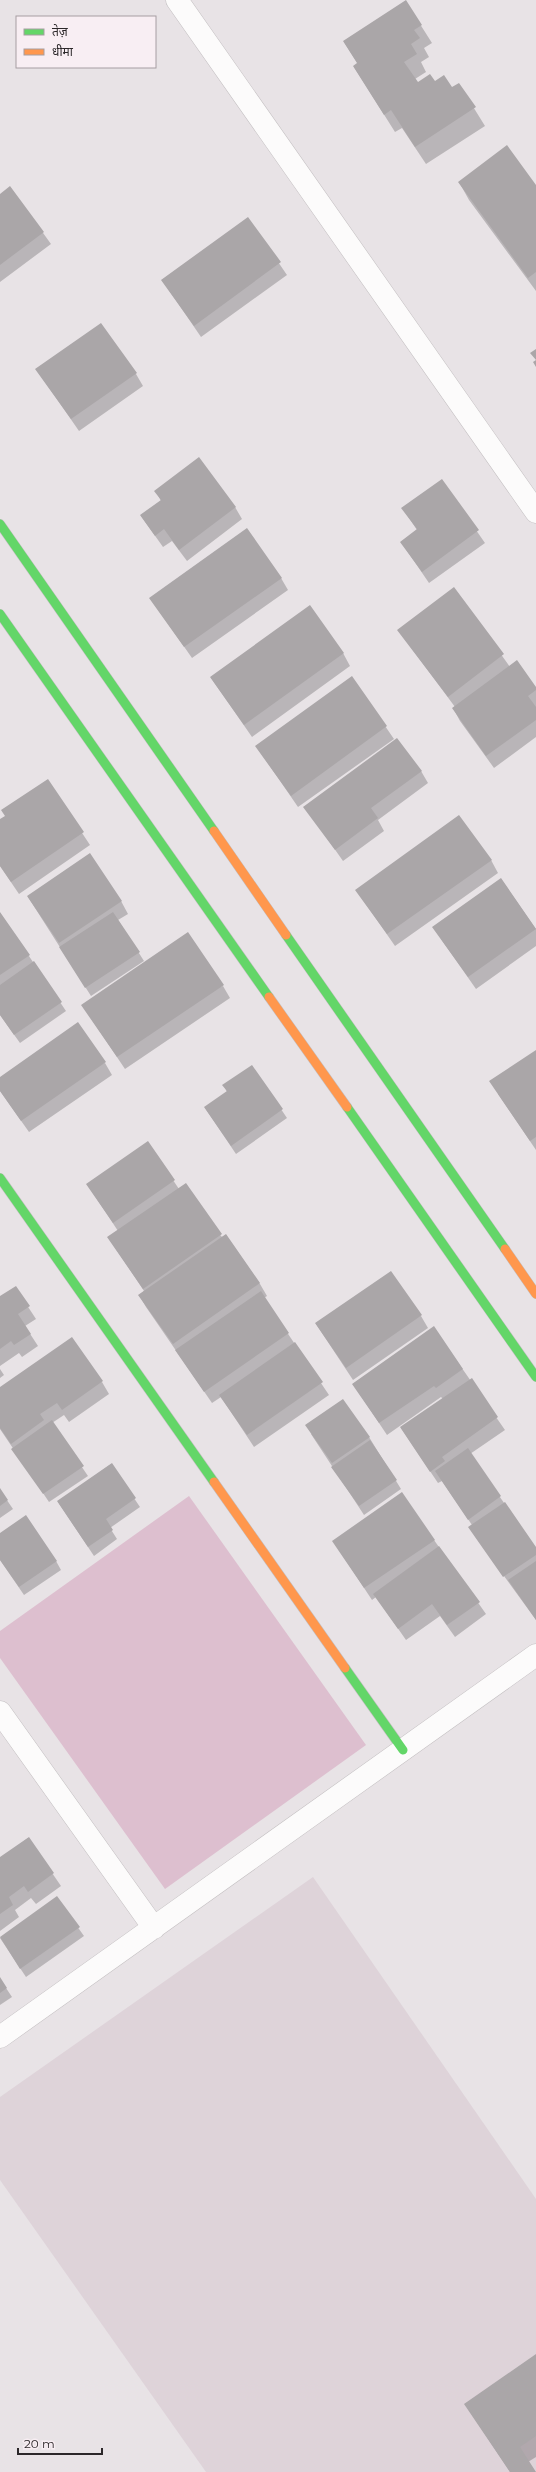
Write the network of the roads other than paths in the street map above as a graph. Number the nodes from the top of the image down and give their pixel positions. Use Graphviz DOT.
graph roads {
  1 [pos="177,0"];
  2 [pos="536,512"];
  3 [pos="0,524"];
  4 [pos="0,614"];
  5 [pos="0,1178"];
  6 [pos="533,1283"];
  7 [pos="536,1377"];
  8 [pos="536,1655"];
  9 [pos="0,1712"];
  10 [pos="403,1750"];
  11 [pos="154,1928"];
  12 [pos="0,2037"];
  1 -- 2 [label="street"];
  3 -- 6 [label="street"];
  4 -- 7 [label="street"];
  5 -- 10 [label="street"];
  8 -- 10 [label="street"];
  9 -- 11 [label="street"];
  10 -- 11 [label="street"];
  11 -- 12 [label="street"];
}
